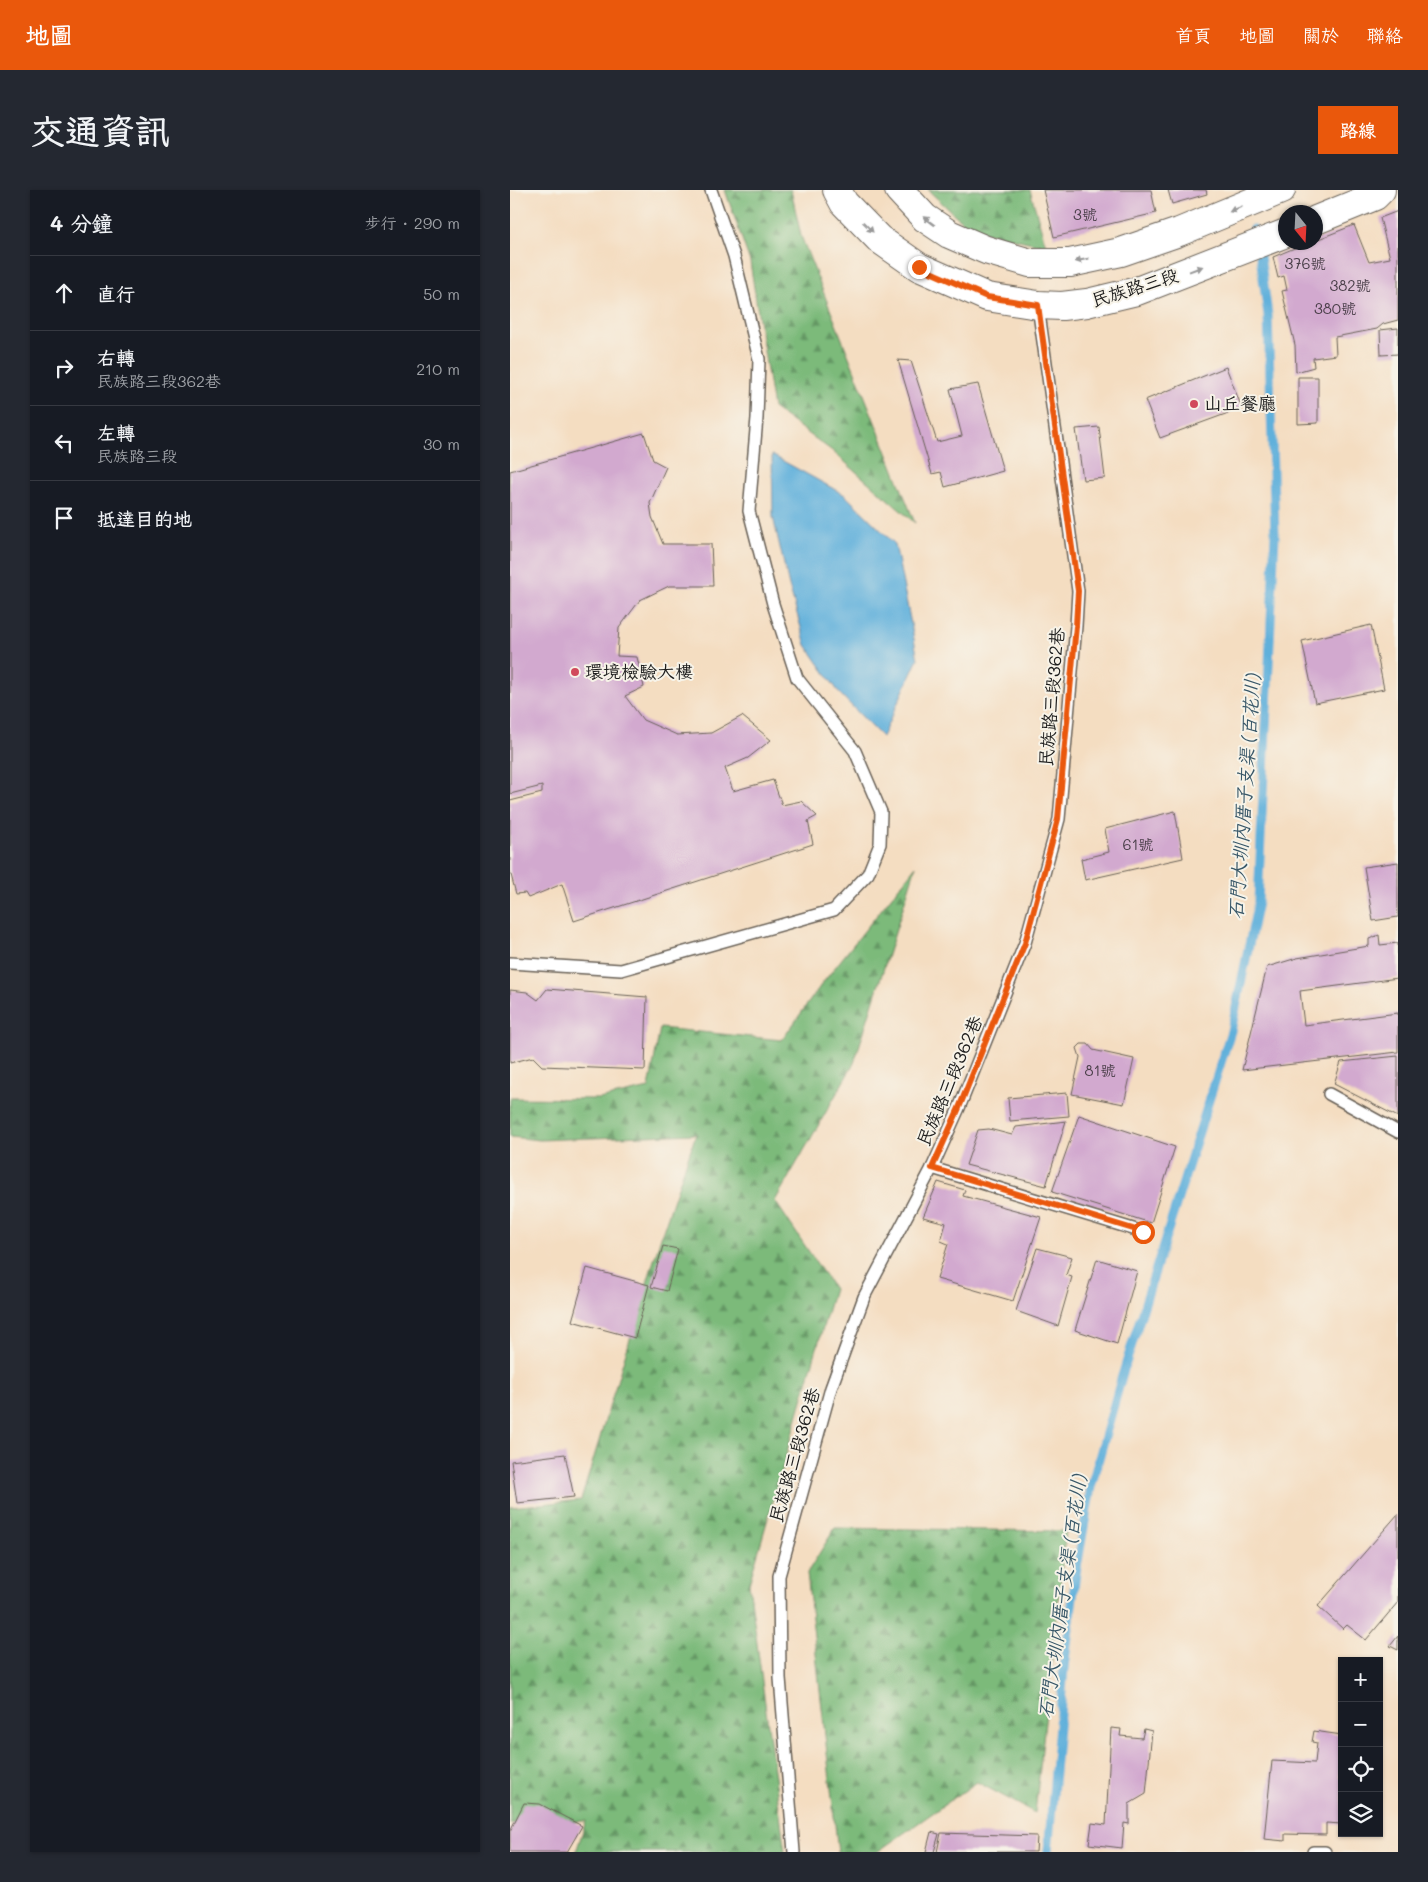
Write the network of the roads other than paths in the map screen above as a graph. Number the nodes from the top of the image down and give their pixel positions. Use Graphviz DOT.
graph roads {
  1 [pos="711,190"];
  2 [pos="837,190"];
  3 [pos="900,190"];
  4 [pos="1281,190"];
  5 [pos="1381,190"];
  6 [pos="1323,217"];
  7 [pos="1278,236"];
  8 [pos="1038,305"];
  9 [pos="510,963"];
  10 [pos="1329,1094"];
  11 [pos="1398,1132"];
  12 [pos="932,1168"];
  13 [pos="1143,1232"];
  14 [pos="794,1852"];
  15 [pos="1314,1852"];
  16 [pos="1325,1852"];
  1 -- 9 [label="lane"];
  2 -- 8 [label="main road, 民族路三段, one-way"];
  4 -- 3 [label="main road, one-way"];
  5 -- 6 [label="main road"];
  8 -- 7 [label="main road, 民族路三段, one-way"];
  8 -- 12 [label="lane, 民族路三段362巷"];
  10 -- 11 [label="lane"];
  12 -- 13 [label="lane"];
  12 -- 14 [label="lane, 民族路三段362巷"];
  15 -- 16 [label="lane"];
}
